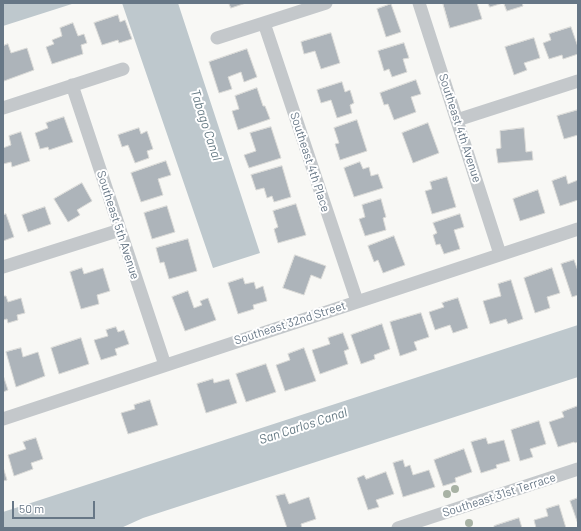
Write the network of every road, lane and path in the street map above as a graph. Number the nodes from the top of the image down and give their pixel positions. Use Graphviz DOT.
graph roads {
  1 [pos="326,3"];
  2 [pos="418,3"];
  3 [pos="264,23"];
  4 [pos="217,38"];
  5 [pos="123,69"];
  6 [pos="578,81"];
  7 [pos="72,85"];
  8 [pos="3,108"];
  9 [pos="457,120"];
  10 [pos="578,229"];
  11 [pos="120,230"];
  12 [pos="500,254"];
  13 [pos="3,267"];
  14 [pos="357,301"];
  15 [pos="165,365"];
  16 [pos="3,419"];
  17 [pos="578,469"];
  18 [pos="398,528"];
  1 -- 3 [label="street"];
  2 -- 9 [label="street, Southeast 4th Avenue"];
  3 -- 4 [label="street"];
  3 -- 14 [label="street, Southeast 4th Place"];
  5 -- 7 [label="street"];
  6 -- 9 [label="street"];
  7 -- 8 [label="street"];
  7 -- 11 [label="street, Southeast 5th Avenue"];
  9 -- 12 [label="street, Southeast 4th Avenue"];
  10 -- 12 [label="street, Southeast 32nd Street"];
  11 -- 13 [label="street"];
  11 -- 15 [label="street, Southeast 5th Avenue"];
  12 -- 14 [label="street, Southeast 32nd Street"];
  14 -- 15 [label="street, Southeast 32nd Street"];
  15 -- 16 [label="street, Southeast 32nd Street"];
  17 -- 18 [label="street, Southeast 31st Terrace"];
}
